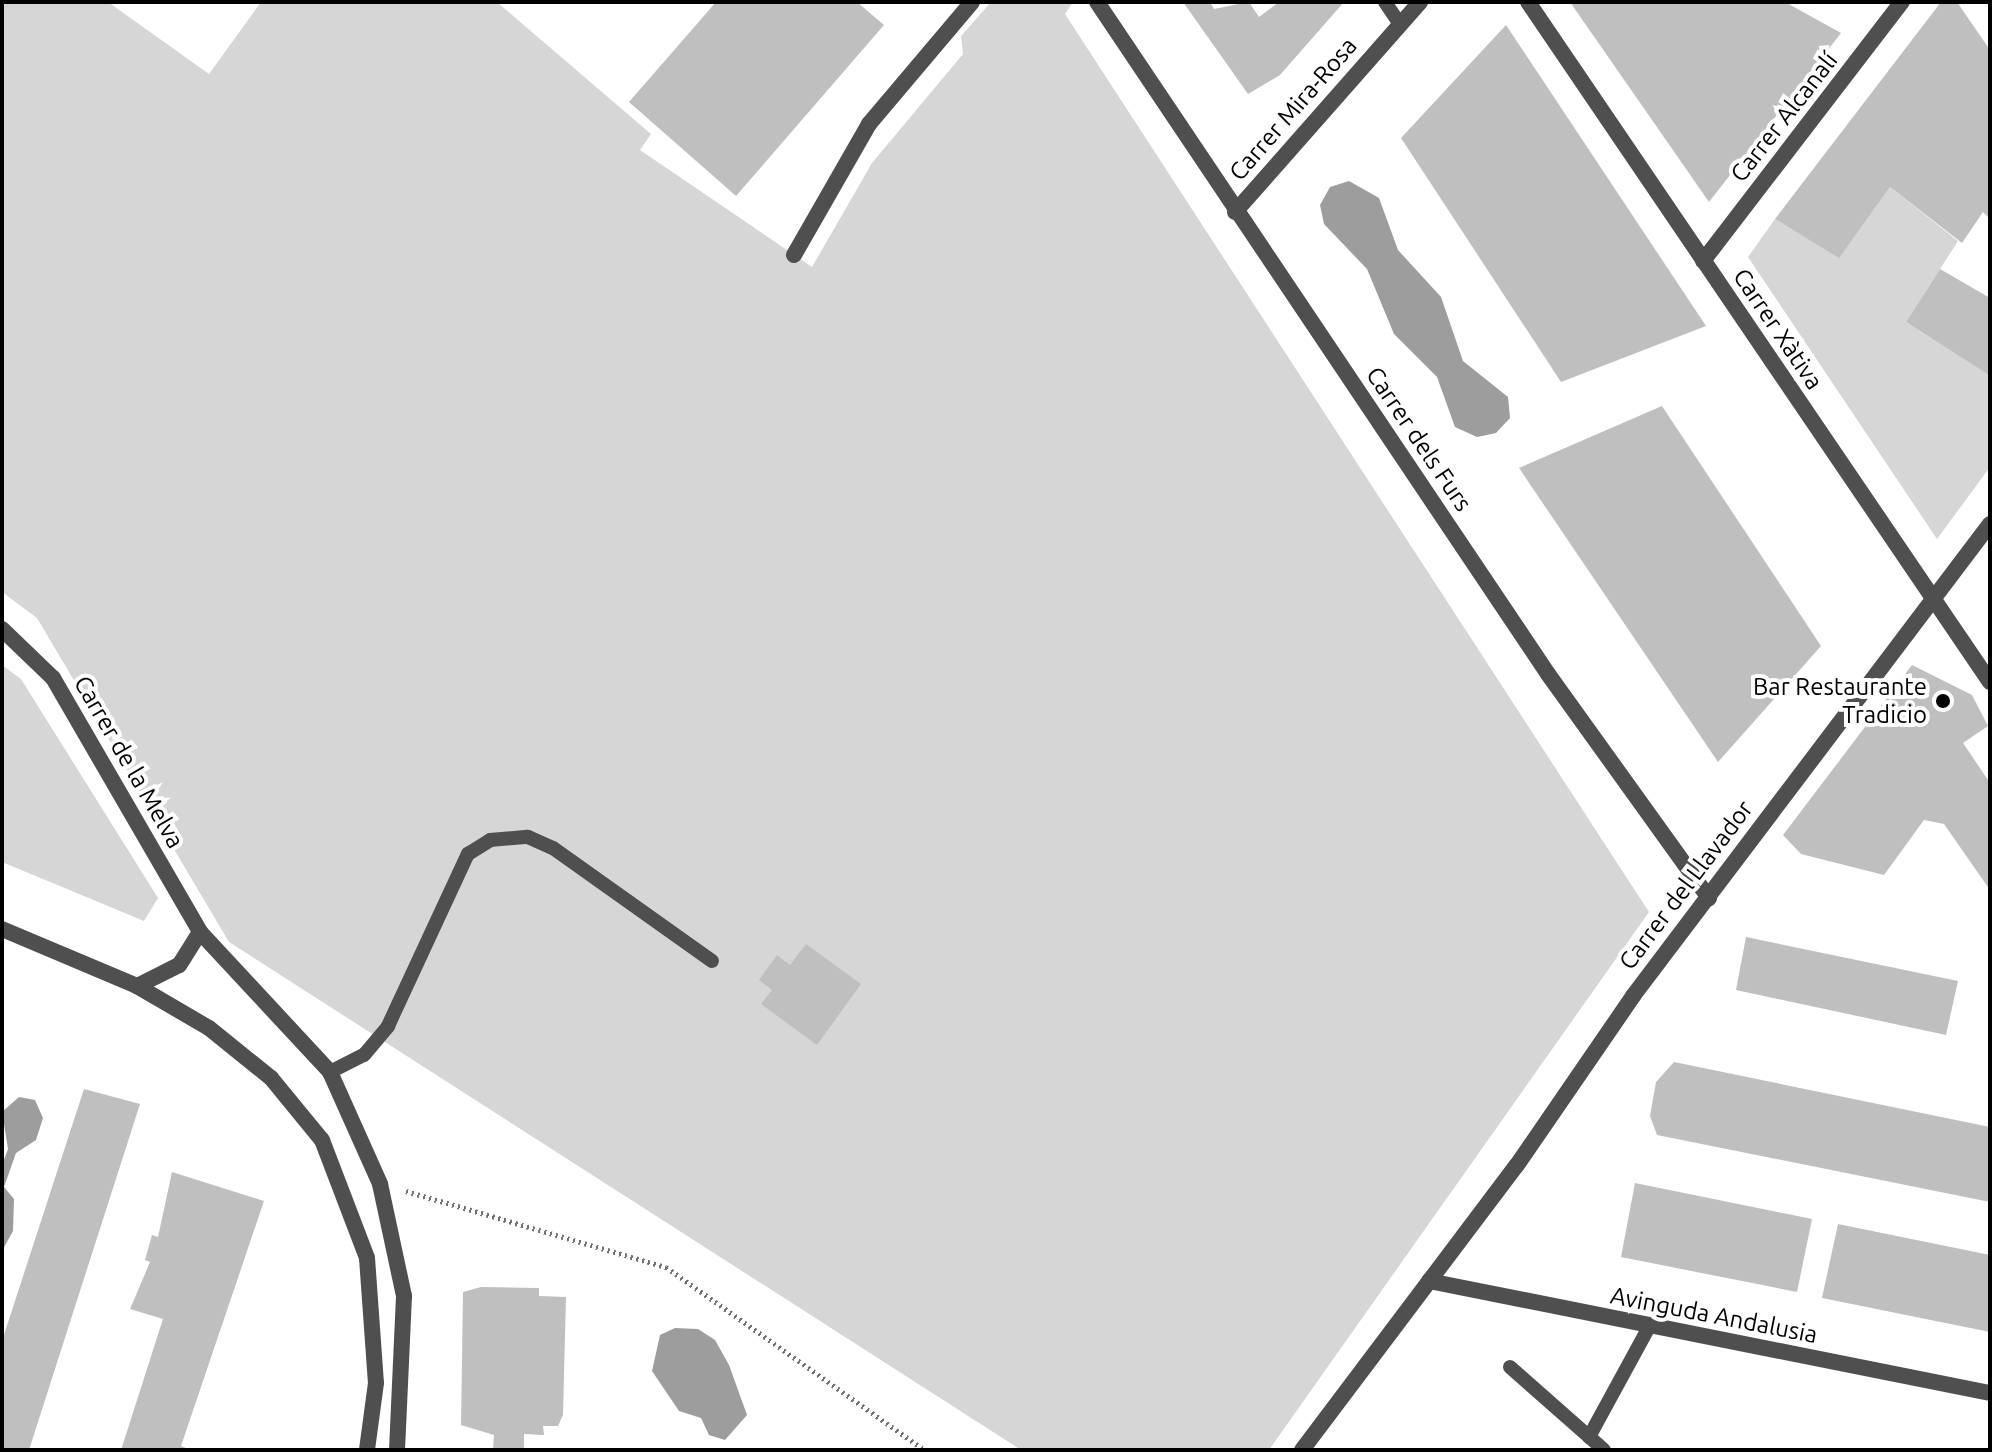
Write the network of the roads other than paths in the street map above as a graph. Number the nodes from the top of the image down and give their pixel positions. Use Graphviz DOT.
graph roads {
  1 [pos="972,2"];
  2 [pos="1097,2"];
  3 [pos="1385,2"];
  4 [pos="1420,2"];
  5 [pos="1528,2"];
  6 [pos="1902,2"];
  7 [pos="1400,24"];
  8 [pos="1235,212"];
  9 [pos="794,255"];
  10 [pos="1703,261"];
  11 [pos="1990,524"];
  12 [pos="1935,604"];
  13 [pos="2,629"];
  14 [pos="1990,682"];
  15 [pos="1709,898"];
  16 [pos="2,929"];
  17 [pos="200,932"];
  18 [pos="712,961"];
  19 [pos="137,986"];
  20 [pos="330,1072"];
  21 [pos="1429,1281"];
  22 [pos="1649,1327"];
  23 [pos="1510,1367"];
  24 [pos="1990,1393"];
  25 [pos="1589,1437"];
  26 [pos="367,1450"];
  27 [pos="397,1450"];
  28 [pos="1302,1450"];
  29 [pos="1604,1450"];
  1 -- 9 [label="street"];
  2 -- 8 [label="street, Carrer dels Furs"];
  3 -- 7 [label="lane"];
  4 -- 7 [label="street, Carrer Mira-Rosa"];
  5 -- 10 [label="street, Carrer Xàtiva"];
  6 -- 10 [label="street, Carrer Alcanalí"];
  7 -- 8 [label="street, Carrer Mira-Rosa"];
  8 -- 15 [label="street, Carrer dels Furs"];
  10 -- 12 [label="street, Carrer Xàtiva"];
  11 -- 12 [label="street, Carrer del Llavador"];
  12 -- 14 [label="street, Carrer Xàtiva"];
  12 -- 15 [label="street, Carrer del Llavador"];
  13 -- 17 [label="street, Carrer de la Melva"];
  15 -- 21 [label="street, Carrer del Llavador"];
  16 -- 19 [label="street"];
  17 -- 19 [label="street"];
  17 -- 20 [label="street, Carrer de la Melva"];
  18 -- 20 [label="lane"];
  19 -- 26 [label="street"];
  20 -- 27 [label="street, Carrer de la Melva"];
  21 -- 22 [label="street, Avinguda Andalusia"];
  21 -- 28 [label="street, Carrer del Llavador"];
  22 -- 24 [label="street, Avinguda Andalusia"];
  22 -- 25 [label="lane"];
  23 -- 25 [label="lane"];
  25 -- 29 [label="lane"];
}
